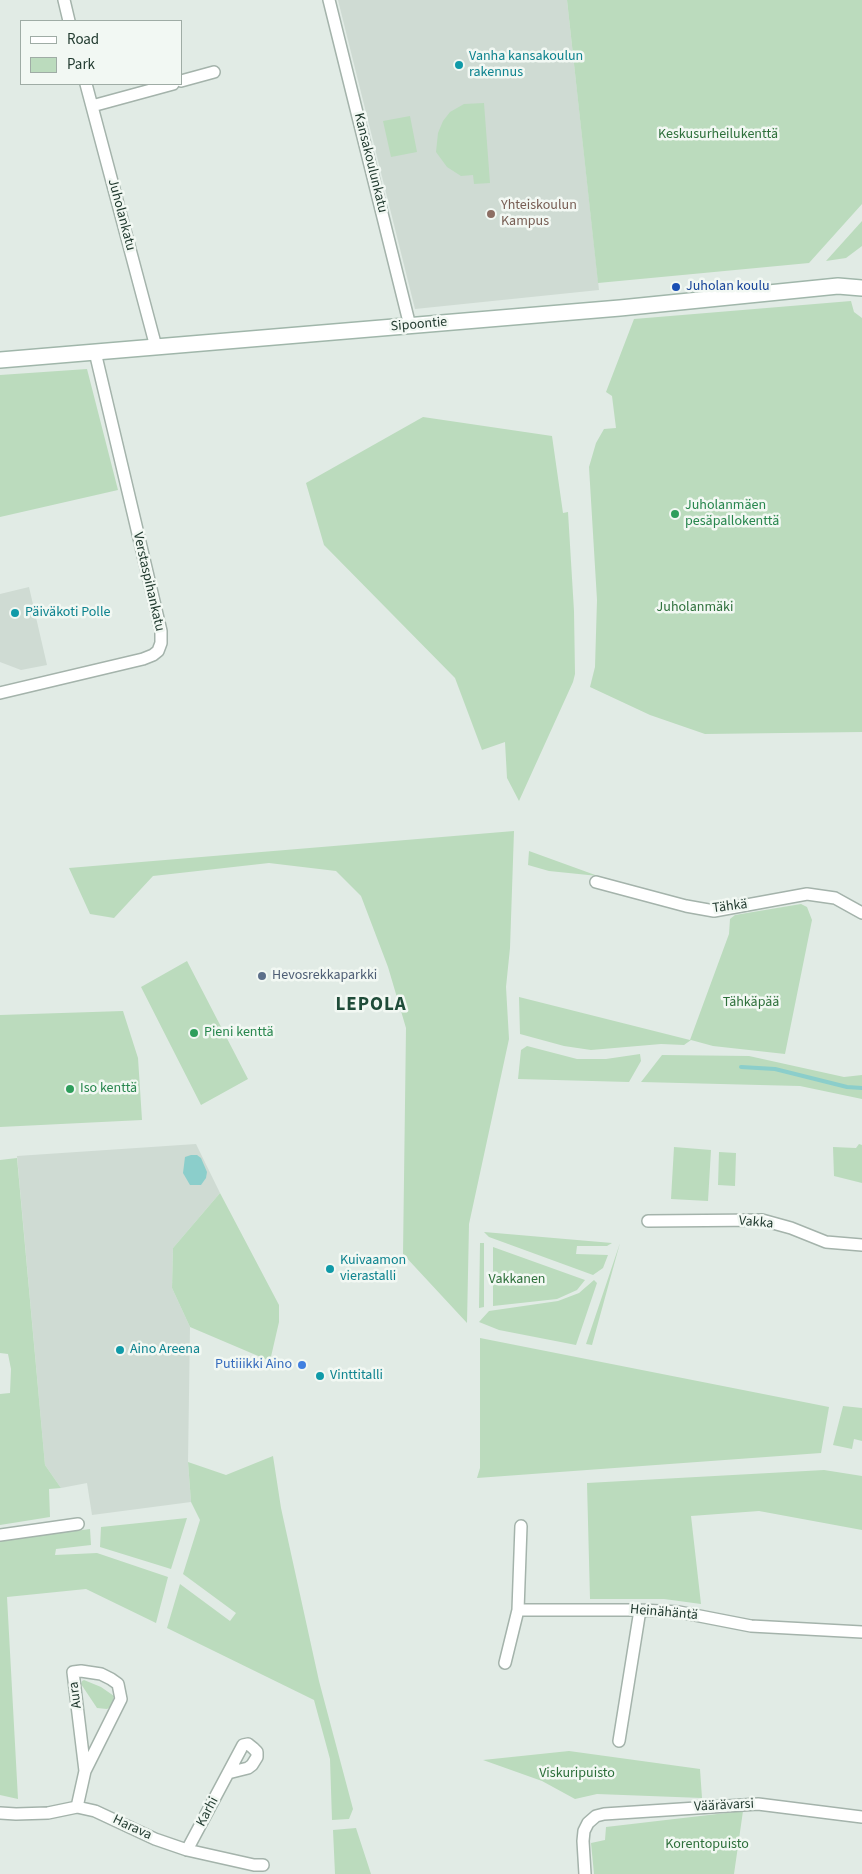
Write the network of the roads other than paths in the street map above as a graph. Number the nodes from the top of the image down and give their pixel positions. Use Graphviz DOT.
graph roads {
  1 [pos="64,0"];
  2 [pos="329,0"];
  3 [pos="70,20"];
  4 [pos="214,72"];
  5 [pos="182,81"];
  6 [pos="86,85"];
  7 [pos="169,85"];
  8 [pos="92,106"];
  9 [pos="862,277"];
  10 [pos="838,286"];
  11 [pos="862,288"];
  12 [pos="410,326"];
  13 [pos="156,347"];
  14 [pos="95,352"];
  15 [pos="0,360"];
  16 [pos="0,692"];
  17 [pos="596,882"];
  18 [pos="862,913"];
  19 [pos="648,1221"];
  20 [pos="862,1245"];
  21 [pos="78,1524"];
  22 [pos="521,1526"];
  23 [pos="0,1534"];
  24 [pos="518,1610"];
  25 [pos="640,1610"];
  26 [pos="862,1632"];
  27 [pos="505,1663"];
  28 [pos="619,1741"];
  29 [pos="85,1771"];
  30 [pos="228,1773"];
  31 [pos="78,1807"];
  32 [pos="0,1813"];
  33 [pos="862,1817"];
  34 [pos="187,1850"];
  35 [pos="263,1865"];
  36 [pos="586,1874"];
  1 -- 3 [label="street"];
  2 -- 12 [label="street, Kansakoulunkatu"];
  4 -- 5 [label="street"];
  6 -- 8 [label="street, Juholankatu"];
  7 -- 8 [label="street"];
  8 -- 13 [label="street, Juholankatu"];
  9 -- 10 [label="street, Sipoontie"];
  10 -- 11 [label="street, Sipoontie"];
  10 -- 12 [label="street, Sipoontie"];
  12 -- 13 [label="street, Sipoontie"];
  13 -- 14 [label="street, Sipoontie"];
  14 -- 15 [label="street, Sipoontie"];
  14 -- 16 [label="street, Verstaspihankatu"];
  17 -- 18 [label="street, Tähkä"];
  19 -- 20 [label="street, Vakka"];
  21 -- 23 [label="street"];
  22 -- 24 [label="street"];
  24 -- 25 [label="street, Heinähäntä"];
  24 -- 27 [label="street"];
  25 -- 26 [label="street, Heinähäntä"];
  25 -- 28 [label="street"];
  29 -- 29 [label="street, Aura"];
  29 -- 31 [label="street, Aura"];
  30 -- 34 [label="street, Karhi"];
  31 -- 32 [label="street, Harava"];
  31 -- 34 [label="street, Harava"];
  33 -- 36 [label="street, Väärävarsi"];
  34 -- 35 [label="street, Harava"];
}
